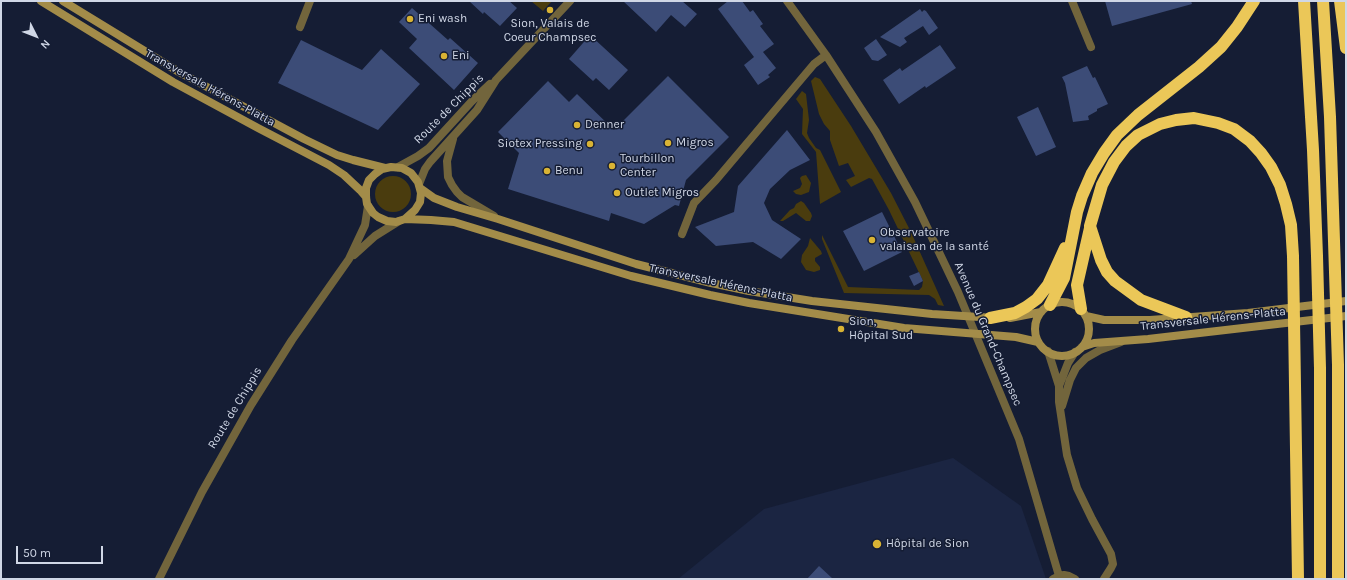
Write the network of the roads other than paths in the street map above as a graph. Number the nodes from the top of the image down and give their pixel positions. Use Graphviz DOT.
graph roads {
  1 [pos="41,1"];
  2 [pos="63,1"];
  3 [pos="310,1"];
  4 [pos="570,1"];
  5 [pos="788,1"];
  6 [pos="1072,1"];
  7 [pos="1254,1"];
  8 [pos="1304,1"];
  9 [pos="1323,1"];
  10 [pos="1340,1"];
  11 [pos="300,27"];
  12 [pos="1346,44"];
  13 [pos="1091,47"];
  14 [pos="826,55"];
  15 [pos="496,80"];
  16 [pos="454,136"];
  17 [pos="398,167"];
  18 [pos="385,168"];
  19 [pos="419,186"];
  20 [pos="366,197"];
  21 [pos="368,206"];
  22 [pos="498,219"];
  23 [pos="402,220"];
  24 [pos="1075,225"];
  25 [pos="1090,226"];
  26 [pos="682,234"];
  27 [pos="349,259"];
  28 [pos="1346,301"];
  29 [pos="1045,309"];
  30 [pos="1084,313"];
  31 [pos="1346,316"];
  32 [pos="1005,317"];
  33 [pos="1186,317"];
  34 [pos="990,318"];
  35 [pos="1125,341"];
  36 [pos="1038,342"];
  37 [pos="1082,346"];
  38 [pos="1048,352"];
  39 [pos="1075,352"];
  40 [pos="1059,386"];
  41 [pos="1061,412"];
  42 [pos="1056,577"];
  43 [pos="159,579"];
  44 [pos="1075,579"];
  45 [pos="1104,579"];
  46 [pos="1298,579"];
  47 [pos="1320,579"];
  48 [pos="1338,579"];
  1 -- 20 [label="main road, Transversale Hérens-Platta"];
  2 -- 18 [label="main road, Transversale Hérens-Platta"];
  3 -- 11 [label="street"];
  4 -- 15 [label="street, Route de Chippis"];
  5 -- 14 [label="street, Avenue du Grand-Champsec"];
  6 -- 13 [label="street"];
  7 -- 24 [label="highway"];
  8 -- 47 [label="highway"];
  9 -- 48 [label="highway"];
  10 -- 12 [label="highway"];
  14 -- 26 [label="street"];
  14 -- 42 [label="street, Avenue du Grand-Champsec"];
  15 -- 16 [label="street, Route de Chippis"];
  15 -- 17 [label="street, Route de Chippis"];
  16 -- 19 [label="street, Route de Chippis"];
  16 -- 22 [label="street"];
  17 -- 18 [label="main road"];
  17 -- 19 [label="main road"];
  18 -- 20 [label="main road"];
  19 -- 22 [label="main road, Transversale Hérens-Platta"];
  19 -- 23 [label="main road"];
  20 -- 21 [label="main road"];
  21 -- 23 [label="main road"];
  21 -- 27 [label="street, Route de Chippis"];
  22 -- 34 [label="main road, Transversale Hérens-Platta"];
  23 -- 27 [label="street, Route de Chippis"];
  23 -- 36 [label="main road, Transversale Hérens-Platta"];
  24 -- 29 [label="highway"];
  24 -- 32 [label="highway"];
  25 -- 30 [label="highway"];
  25 -- 33 [label="highway"];
  25 -- 46 [label="highway"];
  27 -- 43 [label="street, Route de Chippis"];
  28 -- 33 [label="main road, Transversale Hérens-Platta"];
  29 -- 30 [label="main road"];
  29 -- 32 [label="main road"];
  29 -- 36 [label="main road"];
  30 -- 33 [label="main road, Transversale Hérens-Platta"];
  30 -- 37 [label="main road"];
  31 -- 35 [label="main road, Transversale Hérens-Platta"];
  32 -- 34 [label="highway"];
  35 -- 37 [label="main road, Transversale Hérens-Platta"];
  35 -- 41 [label="street"];
  36 -- 38 [label="main road"];
  37 -- 39 [label="main road"];
  38 -- 39 [label="main road"];
  38 -- 40 [label="street"];
  39 -- 40 [label="street"];
  40 -- 41 [label="street"];
  41 -- 45 [label="street"];
  42 -- 44 [label="street"];
}
